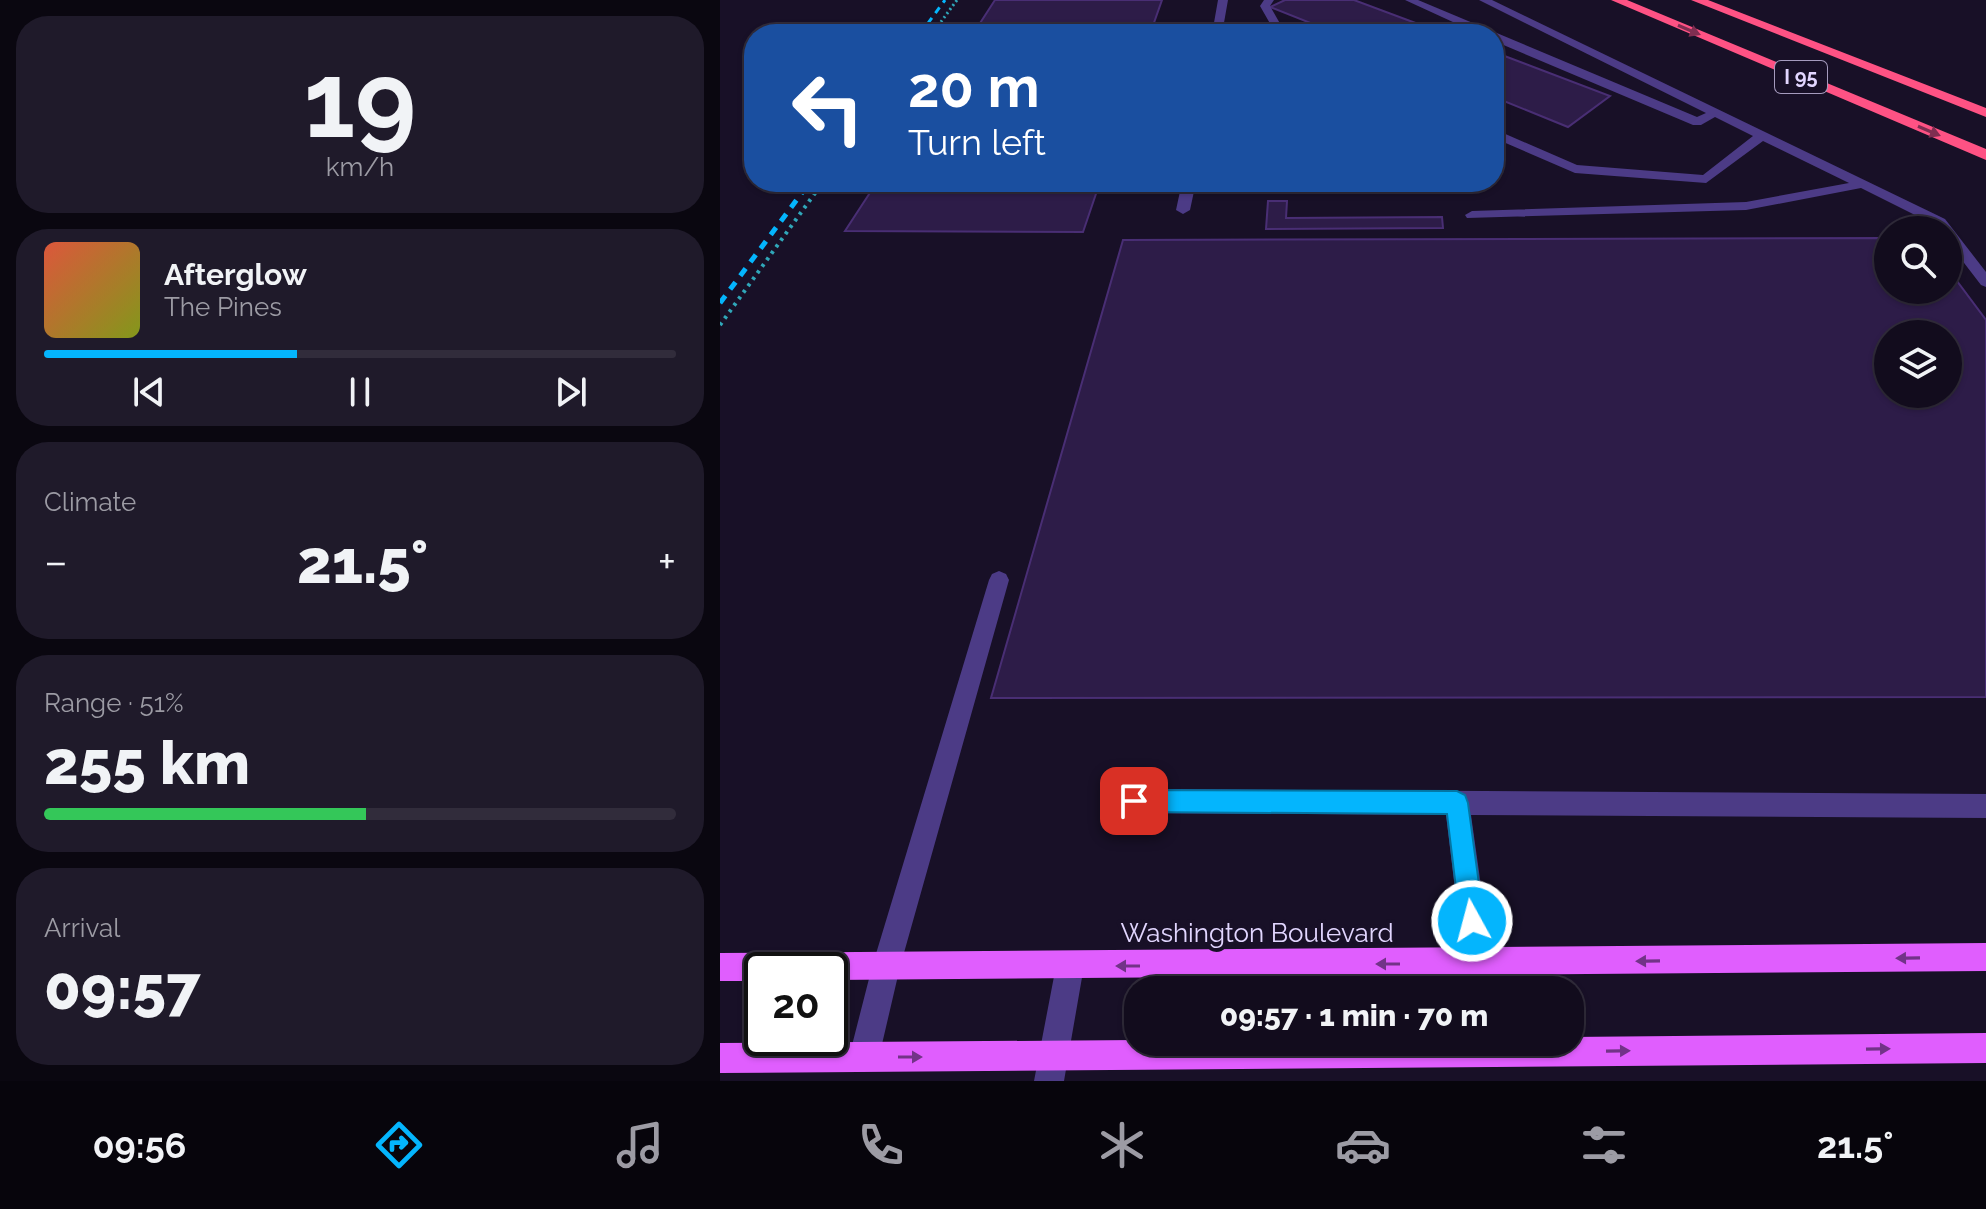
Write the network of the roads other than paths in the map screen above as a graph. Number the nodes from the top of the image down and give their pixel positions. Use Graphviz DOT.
graph roads {
  1 [pos="1223,0"];
  2 [pos="1269,0"];
  3 [pos="1410,0"];
  4 [pos="1484,0"];
  5 [pos="1617,0"];
  6 [pos="1697,0"];
  7 [pos="1219,24"];
  8 [pos="1275,24"];
  9 [pos="1465,24"];
  10 [pos="1504,41"];
  11 [pos="1837,54"];
  12 [pos="1986,103"];
  13 [pos="1716,112"];
  14 [pos="1986,113"];
  15 [pos="1762,135"];
  16 [pos="1504,137"];
  17 [pos="1986,155"];
  18 [pos="1863,184"];
  19 [pos="1187,192"];
  20 [pos="1183,210"];
  21 [pos="1472,215"];
  22 [pos="1923,216"];
  23 [pos="1962,250"];
  24 [pos="1986,282"];
  25 [pos="999,580"];
  26 [pos="1134,801"];
  27 [pos="1457,803"];
  28 [pos="1986,806"];
  29 [pos="1986,957"];
  30 [pos="1478,964"];
  31 [pos="1070,966"];
  32 [pos="720,967"];
  33 [pos="886,967"];
  34 [pos="1986,1048"];
  35 [pos="864,1057"];
  36 [pos="720,1058"];
  37 [pos="1051,1069"];
  1 -- 7 [label="street"];
  2 -- 8 [label="street"];
  3 -- 9 [label="street"];
  4 -- 13 [label="street"];
  5 -- 17 [label="highway, I 95, one-way"];
  6 -- 11 [label="highway, I 95"];
  10 -- 13 [label="street"];
  11 -- 12 [label="highway"];
  11 -- 14 [label="highway, I 95"];
  13 -- 15 [label="street"];
  15 -- 16 [label="street"];
  15 -- 18 [label="street"];
  18 -- 21 [label="street"];
  18 -- 22 [label="street"];
  19 -- 20 [label="street"];
  23 -- 24 [label="street"];
  25 -- 33 [label="street"];
  26 -- 27 [label="street"];
  27 -- 28 [label="street"];
  27 -- 30 [label="street"];
  29 -- 30 [label="main road, Washington Boulevard, one-way"];
  30 -- 31 [label="main road, Washington Boulevard, one-way"];
  31 -- 33 [label="main road, Washington Boulevard"];
  31 -- 37 [label="street"];
  32 -- 33 [label="main road, Washington Boulevard"];
  33 -- 35 [label="street"];
  37 -- 34 [label="main road, one-way"];
  35 -- 36 [label="main road"];
  35 -- 37 [label="main road, one-way"];
}
